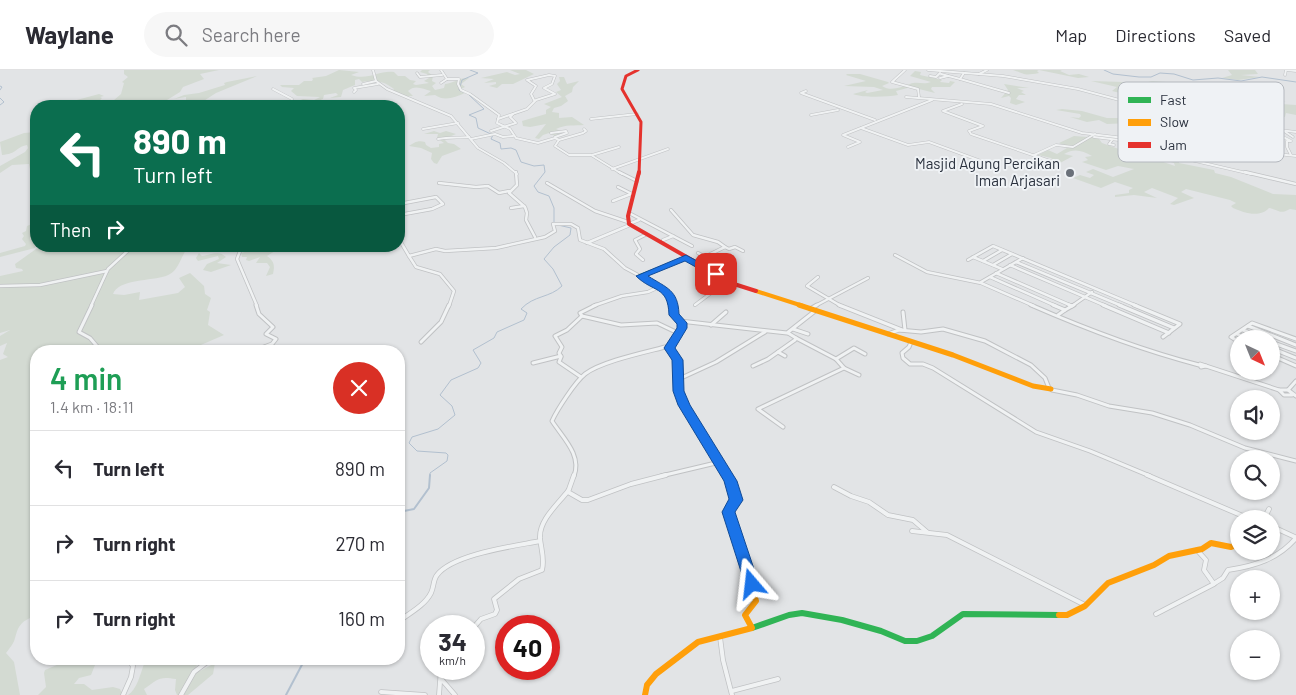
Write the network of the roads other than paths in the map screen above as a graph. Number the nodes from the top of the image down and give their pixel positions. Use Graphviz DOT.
graph roads {
  1 [pos="373,70"];
  2 [pos="441,70"];
  3 [pos="638,70"];
  4 [pos="905,70"];
  5 [pos="928,70"];
  6 [pos="987,70"];
  7 [pos="1287,70"];
  8 [pos="1296,71"];
  9 [pos="416,73"];
  10 [pos="940,73"];
  11 [pos="964,74"];
  12 [pos="979,74"];
  13 [pos="443,75"];
  14 [pos="954,75"];
  15 [pos="1285,75"];
  16 [pos="930,76"];
  17 [pos="949,76"];
  18 [pos="940,78"];
  19 [pos="448,79"];
  20 [pos="960,79"];
  21 [pos="378,82"];
  22 [pos="441,83"];
  23 [pos="363,84"];
  24 [pos="273,89"];
  25 [pos="806,91"];
  26 [pos="354,92"];
  27 [pos="1008,92"];
  28 [pos="906,97"];
  29 [pos="919,98"];
  30 [pos="292,100"];
  31 [pos="534,100"];
  32 [pos="933,100"];
  33 [pos="1118,100"];
  34 [pos="963,103"];
  35 [pos="838,110"];
  36 [pos="516,112"];
  37 [pos="637,114"];
  38 [pos="810,115"];
  39 [pos="591,119"];
  40 [pos="497,120"];
  41 [pos="876,121"];
  42 [pos="458,123"];
  43 [pos="505,126"];
  44 [pos="861,128"];
  45 [pos="423,129"];
  46 [pos="584,129"];
  47 [pos="491,131"];
  48 [pos="1284,131"];
  49 [pos="1296,132"];
  50 [pos="551,133"];
  51 [pos="513,136"];
  52 [pos="1094,136"];
  53 [pos="1284,137"];
  54 [pos="1293,137"];
  55 [pos="438,138"];
  56 [pos="470,138"];
  57 [pos="555,138"];
  58 [pos="1118,138"];
  59 [pos="559,140"];
  60 [pos="1112,140"];
  61 [pos="1118,141"];
  62 [pos="1114,146"];
  63 [pos="619,147"];
  64 [pos="848,147"];
  65 [pos="668,149"];
  66 [pos="1284,154"];
  67 [pos="1034,155"];
  68 [pos="1291,155"];
  69 [pos="592,156"];
  70 [pos="1296,156"];
  71 [pos="639,159"];
  72 [pos="1198,162"];
  73 [pos="1056,163"];
  74 [pos="989,164"];
  75 [pos="612,169"];
  76 [pos="638,182"];
  77 [pos="547,183"];
  78 [pos="439,184"];
  79 [pos="1296,184"];
  80 [pos="618,187"];
  81 [pos="510,191"];
  82 [pos="633,194"];
  83 [pos="613,201"];
  84 [pos="405,203"];
  85 [pos="524,206"];
  86 [pos="511,208"];
  87 [pos="670,210"];
  88 [pos="629,213"];
  89 [pos="405,214"];
  90 [pos="639,220"];
  91 [pos="629,224"];
  92 [pos="645,235"];
  93 [pos="673,236"];
  94 [pos="535,237"];
  95 [pos="663,240"];
  96 [pos="587,243"];
  97 [pos="692,246"];
  98 [pos="725,247"];
  99 [pos="405,249"];
  100 [pos="1003,250"];
  101 [pos="743,251"];
  102 [pos="127,252"];
  103 [pos="240,252"];
  104 [pos="698,253"];
  105 [pos="1012,254"];
  106 [pos="895,255"];
  107 [pos="409,256"];
  108 [pos="705,256"];
  109 [pos="973,257"];
  110 [pos="686,258"];
  111 [pos="1022,258"];
  112 [pos="643,260"];
  113 [pos="968,260"];
  114 [pos="983,261"];
  115 [pos="694,262"];
  116 [pos="1016,262"];
  117 [pos="722,263"];
  118 [pos="992,265"];
  119 [pos="1010,265"];
  120 [pos="108,270"];
  121 [pos="1002,270"];
  122 [pos="996,273"];
  123 [pos="640,276"];
  124 [pos="818,277"];
  125 [pos="990,277"];
  126 [pos="868,278"];
  127 [pos="727,281"];
  128 [pos="981,282"];
  129 [pos="0,286"];
  130 [pos="659,287"];
  131 [pos="1033,289"];
  132 [pos="1096,289"];
  133 [pos="1027,293"];
  134 [pos="1091,293"];
  135 [pos="1085,297"];
  136 [pos="828,299"];
  137 [pos="695,305"];
  138 [pos="1072,306"];
  139 [pos="812,310"];
  140 [pos="1066,310"];
  141 [pos="726,312"];
  142 [pos="903,312"];
  143 [pos="582,316"];
  144 [pos="1057,316"];
  145 [pos="680,321"];
  146 [pos="883,323"];
  147 [pos="710,325"];
  148 [pos="1248,326"];
  149 [pos="877,328"];
  150 [pos="1174,328"];
  151 [pos="794,329"];
  152 [pos="904,330"];
  153 [pos="1243,330"];
  154 [pos="765,331"];
  155 [pos="679,333"];
  156 [pos="788,333"];
  157 [pos="1169,333"];
  158 [pos="808,334"];
  159 [pos="888,334"];
  160 [pos="1163,337"];
  161 [pos="796,338"];
  162 [pos="1296,338"];
  163 [pos="421,342"];
  164 [pos="911,342"];
  165 [pos="96,345"];
  166 [pos="269,345"];
  167 [pos="1296,345"];
  168 [pos="669,346"];
  169 [pos="1280,346"];
  170 [pos="1280,351"];
  171 [pos="778,352"];
  172 [pos="1296,352"];
  173 [pos="865,354"];
  174 [pos="561,356"];
  175 [pos="785,356"];
  176 [pos="1292,356"];
  177 [pos="1296,358"];
  178 [pos="836,359"];
  179 [pos="1280,359"];
  180 [pos="1286,362"];
  181 [pos="533,363"];
  182 [pos="753,366"];
  183 [pos="1296,366"];
  184 [pos="844,368"];
  185 [pos="859,375"];
  186 [pos="581,377"];
  187 [pos="678,379"];
  188 [pos="1296,381"];
  189 [pos="1051,389"];
  190 [pos="1279,390"];
  191 [pos="1280,390"];
  192 [pos="1288,390"];
  193 [pos="1280,391"];
  194 [pos="1294,396"];
  195 [pos="782,427"];
  196 [pos="1296,461"];
  197 [pos="720,462"];
  198 [pos="834,487"];
  199 [pos="568,491"];
  200 [pos="1230,510"];
  201 [pos="1280,530"];
  202 [pos="912,531"];
  203 [pos="927,532"];
  204 [pos="1296,538"];
  205 [pos="540,541"];
  206 [pos="1230,547"];
  207 [pos="1197,550"];
  208 [pos="1215,583"];
  209 [pos="1085,606"];
  210 [pos="1156,614"];
  211 [pos="405,616"];
  212 [pos="485,618"];
  213 [pos="752,628"];
  214 [pos="720,635"];
  215 [pos="132,665"];
  216 [pos="203,665"];
  217 [pos="778,679"];
  218 [pos="442,680"];
  219 [pos="443,680"];
  220 [pos="381,692"];
  221 [pos="732,693"];
  222 [pos="123,695"];
  223 [pos="181,695"];
  224 [pos="425,695"];
  225 [pos="439,695"];
  226 [pos="455,695"];
  227 [pos="645,695"];
  1 -- 21 [label="street"];
  2 -- 13 [label="street"];
  3 -- 37 [label="street"];
  4 -- 29 [label="street"];
  5 -- 10 [label="street"];
  6 -- 12 [label="street"];
  7 -- 8 [label="street"];
  7 -- 15 [label="street"];
  9 -- 13 [label="street"];
  10 -- 11 [label="street"];
  10 -- 16 [label="street"];
  10 -- 17 [label="street"];
  11 -- 12 [label="street"];
  11 -- 20 [label="street"];
  12 -- 33 [label="street"];
  13 -- 19 [label="street"];
  14 -- 17 [label="street"];
  17 -- 18 [label="street"];
  17 -- 20 [label="street"];
  19 -- 22 [label="street"];
  19 -- 40 [label="street"];
  20 -- 27 [label="street"];
  21 -- 23 [label="street"];
  21 -- 26 [label="street"];
  21 -- 42 [label="street"];
  24 -- 30 [label="street"];
  25 -- 35 [label="street"];
  28 -- 29 [label="street"];
  29 -- 32 [label="street"];
  31 -- 31 [label="street"];
  31 -- 36 [label="street"];
  32 -- 34 [label="street"];
  32 -- 41 [label="street"];
  34 -- 52 [label="street"];
  34 -- 67 [label="street"];
  35 -- 38 [label="street"];
  35 -- 41 [label="street"];
  36 -- 40 [label="street"];
  36 -- 43 [label="street"];
  37 -- 39 [label="street"];
  37 -- 71 [label="street"];
  40 -- 43 [label="street"];
  41 -- 44 [label="street"];
  42 -- 45 [label="street"];
  42 -- 56 [label="street"];
  43 -- 47 [label="street"];
  43 -- 51 [label="street"];
  44 -- 64 [label="street"];
  44 -- 74 [label="street"];
  46 -- 59 [label="street"];
  48 -- 49 [label="street"];
  48 -- 54 [label="street"];
  50 -- 57 [label="street"];
  51 -- 56 [label="street"];
  51 -- 57 [label="street"];
  52 -- 58 [label="street"];
  52 -- 60 [label="street"];
  52 -- 67 [label="street"];
  53 -- 68 [label="street"];
  55 -- 56 [label="street"];
  56 -- 81 [label="street"];
  57 -- 59 [label="street"];
  59 -- 69 [label="street"];
  60 -- 61 [label="street"];
  60 -- 62 [label="street"];
  63 -- 69 [label="street"];
  65 -- 71 [label="street"];
  66 -- 68 [label="street"];
  67 -- 73 [label="street"];
  68 -- 70 [label="street"];
  69 -- 75 [label="street"];
  71 -- 75 [label="street"];
  71 -- 76 [label="street"];
  72 -- 79 [label="street"];
  75 -- 76 [label="street"];
  76 -- 82 [label="street"];
  77 -- 91 [label="street"];
  78 -- 81 [label="street"];
  80 -- 82 [label="street"];
  81 -- 85 [label="street"];
  82 -- 83 [label="street"];
  82 -- 88 [label="street"];
  84 -- 89 [label="street"];
  85 -- 86 [label="street"];
  85 -- 94 [label="street"];
  87 -- 98 [label="street"];
  88 -- 91 [label="street"];
  88 -- 93 [label="street"];
  90 -- 91 [label="street"];
  91 -- 92 [label="street"];
  91 -- 96 [label="street"];
  92 -- 110 [label="street"];
  92 -- 112 [label="street"];
  93 -- 95 [label="street"];
  93 -- 97 [label="street"];
  94 -- 96 [label="street"];
  94 -- 107 [label="street"];
  96 -- 123 [label="street"];
  98 -- 101 [label="street"];
  98 -- 108 [label="street"];
  99 -- 107 [label="street"];
  100 -- 105 [label="street"];
  100 -- 109 [label="street"];
  100 -- 114 [label="street"];
  102 -- 120 [label="street"];
  103 -- 166 [label="street"];
  104 -- 108 [label="street"];
  105 -- 111 [label="street"];
  105 -- 118 [label="street"];
  106 -- 128 [label="street"];
  107 -- 163 [label="street"];
  108 -- 115 [label="street"];
  108 -- 117 [label="street"];
  109 -- 113 [label="street"];
  109 -- 114 [label="street"];
  110 -- 115 [label="street"];
  110 -- 123 [label="street"];
  111 -- 116 [label="street"];
  111 -- 132 [label="street"];
  114 -- 118 [label="street"];
  115 -- 127 [label="street"];
  116 -- 119 [label="street"];
  116 -- 134 [label="street"];
  118 -- 121 [label="street"];
  119 -- 121 [label="street"];
  119 -- 135 [label="street"];
  120 -- 129 [label="street"];
  120 -- 165 [label="street"];
  121 -- 122 [label="street"];
  122 -- 125 [label="street"];
  122 -- 131 [label="street"];
  123 -- 130 [label="street"];
  124 -- 136 [label="street"];
  125 -- 128 [label="street"];
  125 -- 133 [label="street"];
  126 -- 136 [label="street"];
  127 -- 137 [label="street"];
  127 -- 139 [label="street"];
  128 -- 144 [label="street"];
  130 -- 143 [label="street"];
  130 -- 145 [label="street"];
  131 -- 133 [label="street"];
  131 -- 138 [label="street"];
  132 -- 134 [label="street"];
  132 -- 150 [label="street"];
  133 -- 140 [label="street"];
  134 -- 135 [label="street"];
  134 -- 150 [label="street"];
  135 -- 138 [label="street"];
  135 -- 157 [label="street"];
  136 -- 139 [label="street"];
  136 -- 146 [label="street"];
  138 -- 140 [label="street"];
  139 -- 151 [label="street"];
  139 -- 159 [label="street"];
  140 -- 144 [label="street"];
  141 -- 147 [label="street"];
  142 -- 152 [label="street"];
  143 -- 155 [label="street"];
  143 -- 174 [label="street"];
  144 -- 190 [label="street"];
  145 -- 147 [label="street"];
  145 -- 155 [label="street"];
  146 -- 149 [label="street"];
  146 -- 152 [label="street"];
  147 -- 154 [label="street"];
  148 -- 153 [label="street"];
  148 -- 162 [label="street"];
  148 -- 167 [label="street"];
  150 -- 157 [label="street"];
  151 -- 156 [label="street"];
  151 -- 158 [label="street"];
  152 -- 159 [label="street"];
  152 -- 189 [label="street"];
  154 -- 156 [label="street"];
  154 -- 187 [label="street"];
  155 -- 168 [label="street"];
  156 -- 161 [label="street"];
  157 -- 160 [label="street"];
  159 -- 164 [label="street"];
  161 -- 171 [label="street"];
  161 -- 178 [label="street"];
  164 -- 189 [label="street"];
  164 -- 200 [label="street"];
  168 -- 186 [label="street"];
  168 -- 187 [label="street"];
  169 -- 172 [label="street"];
  170 -- 176 [label="street"];
  171 -- 175 [label="street"];
  171 -- 182 [label="street"];
  172 -- 176 [label="street"];
  173 -- 178 [label="street"];
  174 -- 181 [label="street"];
  174 -- 186 [label="street"];
  176 -- 177 [label="street"];
  176 -- 180 [label="street"];
  178 -- 184 [label="street"];
  179 -- 180 [label="street"];
  180 -- 183 [label="street"];
  184 -- 185 [label="street"];
  184 -- 195 [label="street"];
  186 -- 199 [label="street"];
  187 -- 197 [label="street"];
  188 -- 192 [label="street"];
  189 -- 196 [label="street"];
  191 -- 192 [label="street"];
  192 -- 194 [label="street"];
  193 -- 194 [label="street"];
  197 -- 199 [label="street"];
  197 -- 213 [label="street"];
  198 -- 203 [label="street"];
  199 -- 205 [label="street"];
  201 -- 204 [label="street"];
  202 -- 203 [label="street"];
  203 -- 209 [label="street"];
  204 -- 208 [label="street"];
  205 -- 211 [label="street"];
  205 -- 212 [label="street"];
  206 -- 207 [label="street"];
  207 -- 208 [label="street"];
  207 -- 209 [label="street"];
  208 -- 210 [label="street"];
  209 -- 213 [label="street"];
  213 -- 214 [label="street"];
  214 -- 221 [label="street"];
  214 -- 227 [label="street"];
  215 -- 222 [label="street"];
  216 -- 223 [label="street"];
  217 -- 221 [label="street"];
  218 -- 225 [label="street"];
  219 -- 226 [label="street"];
  220 -- 224 [label="street"];
}
